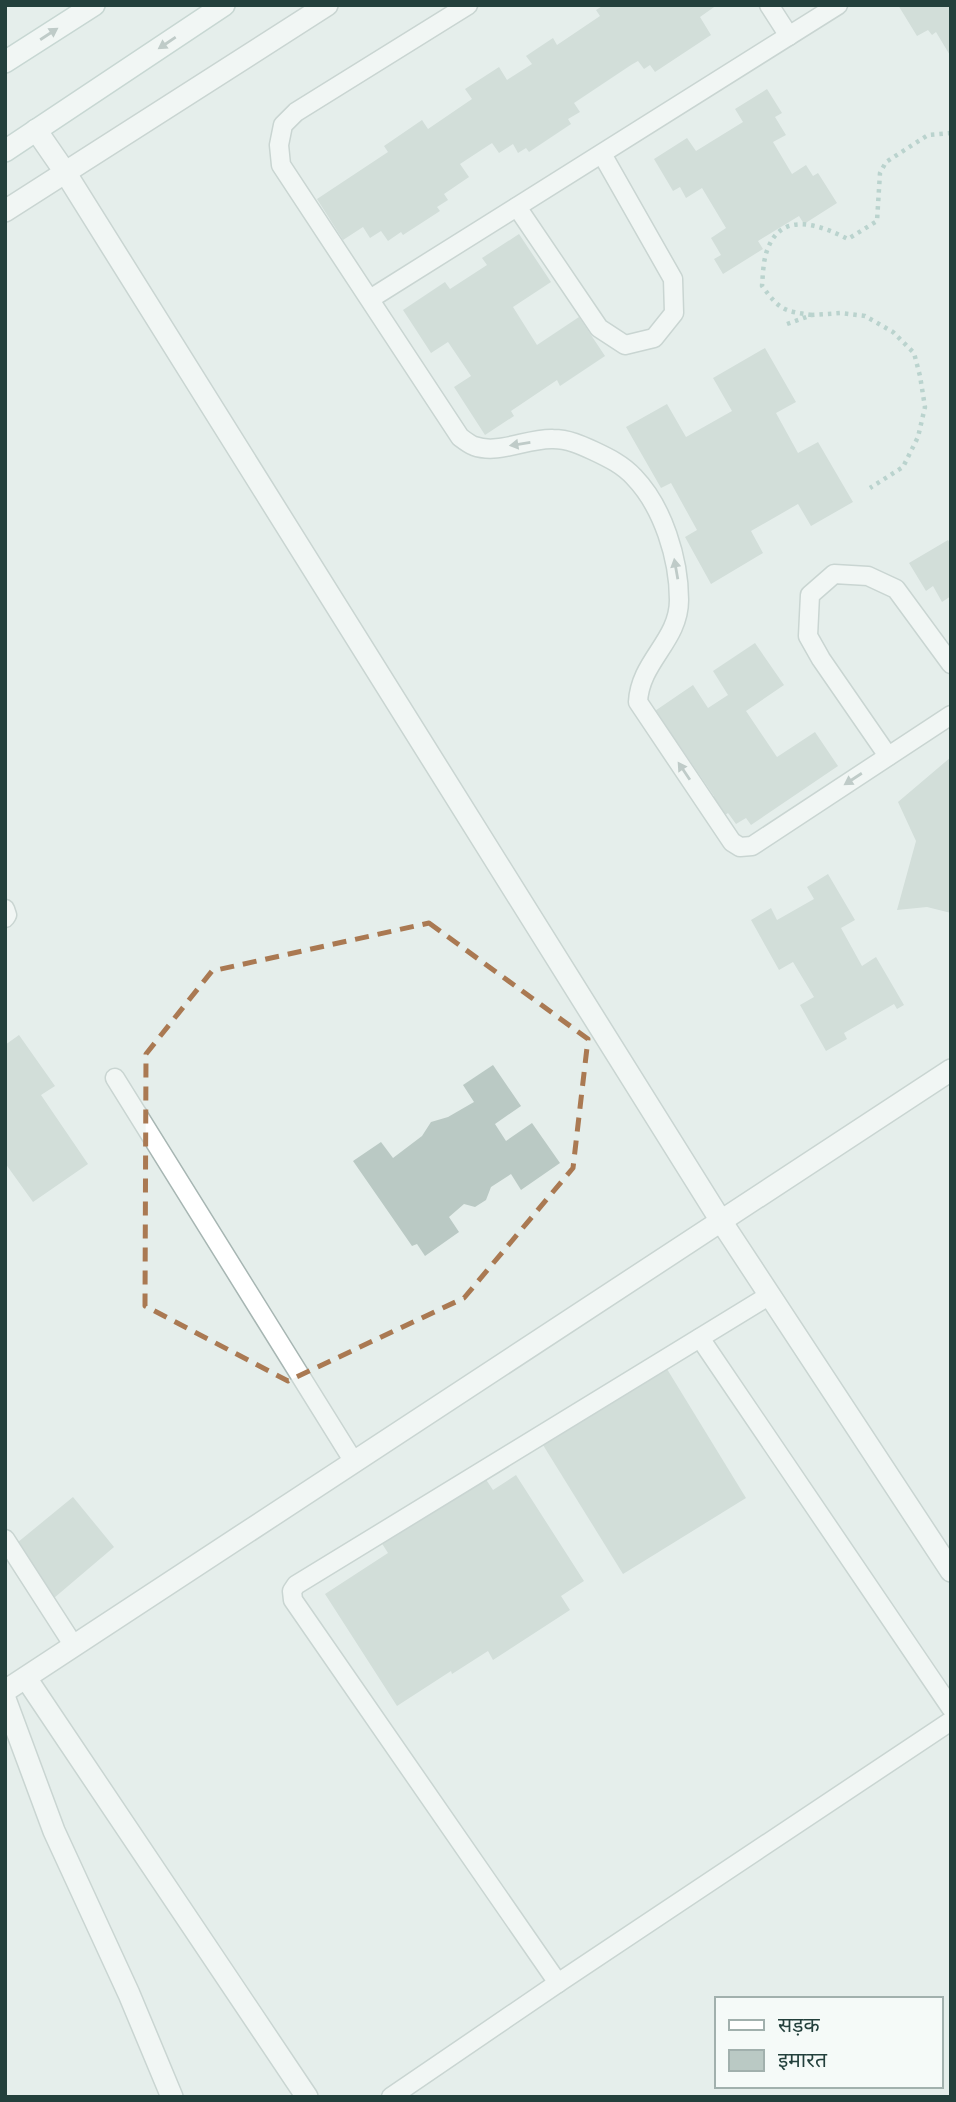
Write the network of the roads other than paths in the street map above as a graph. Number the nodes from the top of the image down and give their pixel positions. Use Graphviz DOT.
graph roads {
  1 [pos="94,5"];
  2 [pos="224,5"];
  3 [pos="327,5"];
  4 [pos="468,5"];
  5 [pos="769,5"];
  6 [pos="830,7"];
  7 [pos="789,36"];
  8 [pos="5,62"];
  9 [pos="36,130"];
  10 [pos="5,151"];
  11 [pos="602,154"];
  12 [pos="65,172"];
  13 [pos="517,207"];
  14 [pos="5,211"];
  15 [pos="370,299"];
  16 [pos="951,664"];
  17 [pos="951,715"];
  18 [pos="888,756"];
  19 [pos="5,909"];
  20 [pos="5,918"];
  21 [pos="951,1070"];
  22 [pos="115,1078"];
  23 [pos="721,1221"];
  24 [pos="770,1295"];
  25 [pos="700,1338"];
  26 [pos="355,1462"];
  27 [pos="5,1539"];
  28 [pos="951,1571"];
  29 [pos="74,1646"];
  30 [pos="26,1678"];
  31 [pos="5,1691"];
  32 [pos="5,1699"];
  33 [pos="951,1708"];
  34 [pos="951,1721"];
  35 [pos="558,1983"];
  36 [pos="172,2097"];
  37 [pos="307,2097"];
  38 [pos="391,2097"];
  8 -- 1 [label="street, one-way"];
  2 -- 9 [label="street, one-way"];
  3 -- 12 [label="street"];
  4 -- 15 [label="lane"];
  5 -- 7 [label="lane"];
  6 -- 7 [label="lane"];
  7 -- 11 [label="lane"];
  9 -- 10 [label="street"];
  9 -- 12 [label="street"];
  11 -- 13 [label="lane"];
  11 -- 13 [label="lane"];
  12 -- 14 [label="street"];
  12 -- 23 [label="street"];
  13 -- 15 [label="lane"];
  18 -- 15 [label="lane, one-way"];
  16 -- 18 [label="lane"];
  17 -- 18 [label="lane"];
  19 -- 20 [label="lane"];
  21 -- 23 [label="street"];
  22 -- 26 [label="lane"];
  23 -- 24 [label="street"];
  23 -- 26 [label="street"];
  24 -- 25 [label="lane"];
  24 -- 28 [label="street"];
  25 -- 33 [label="lane"];
  25 -- 35 [label="lane"];
  26 -- 29 [label="street"];
  27 -- 29 [label="lane"];
  29 -- 30 [label="street"];
  30 -- 31 [label="street"];
  30 -- 37 [label="street"];
  32 -- 36 [label="street"];
  34 -- 35 [label="lane"];
  35 -- 38 [label="lane"];
}
